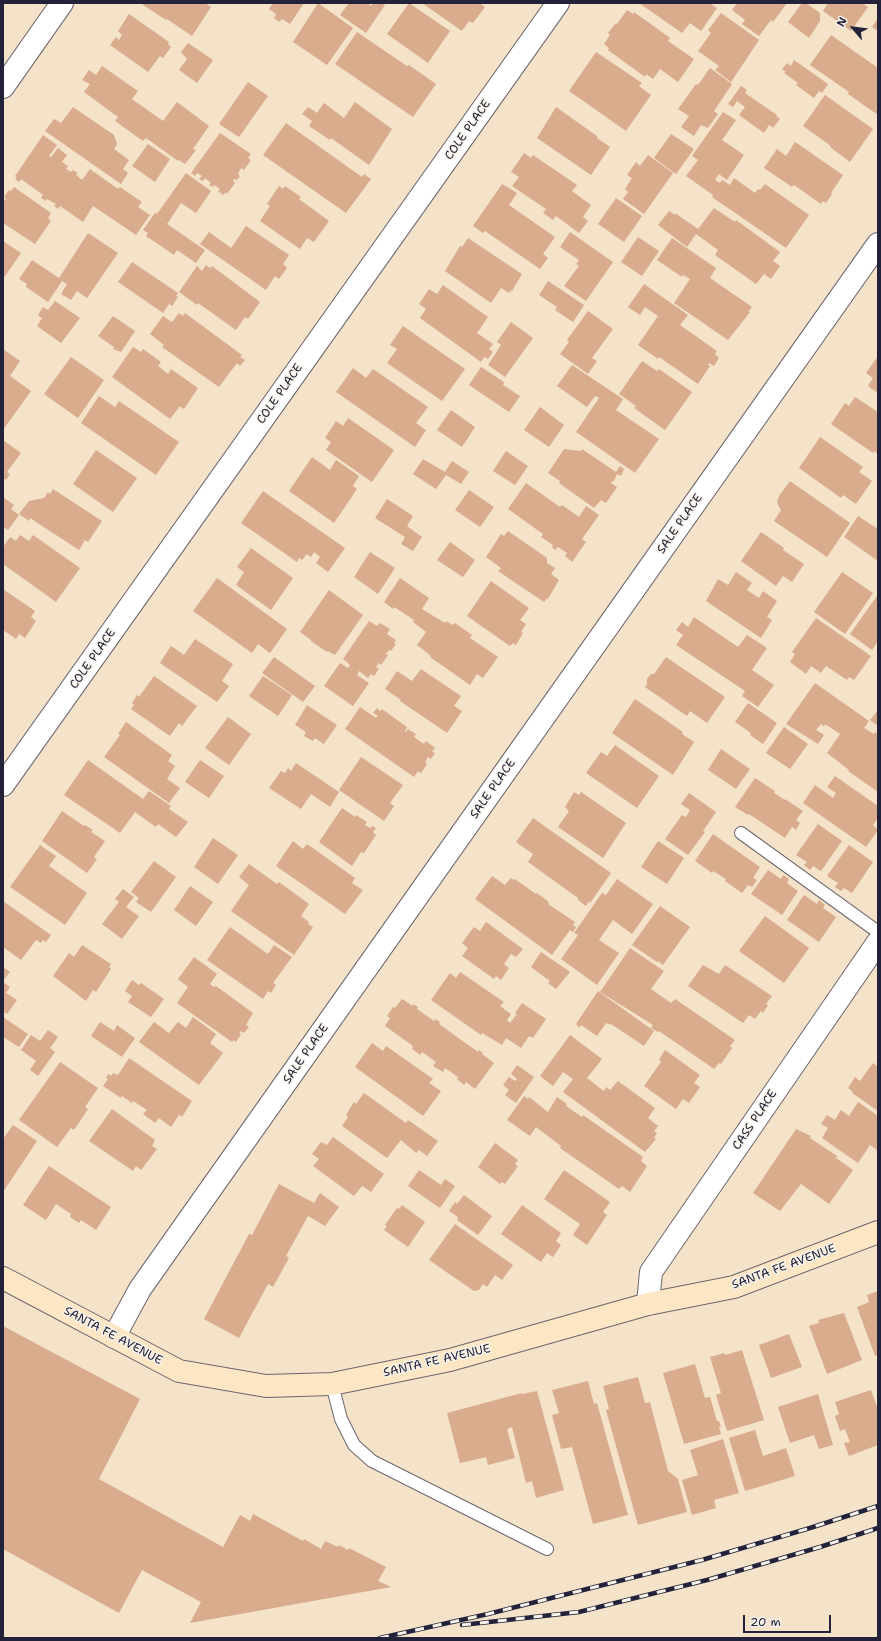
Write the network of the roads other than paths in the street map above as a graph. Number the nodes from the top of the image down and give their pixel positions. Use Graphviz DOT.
graph roads {
  1 [pos="62,3"];
  2 [pos="558,3"];
  3 [pos="3,86"];
  4 [pos="878,244"];
  5 [pos="3,785"];
  6 [pos="742,833"];
  7 [pos="878,932"];
  8 [pos="878,942"];
  9 [pos="878,1232"];
  10 [pos="3,1278"];
  11 [pos="648,1304"];
  12 [pos="114,1337"];
  13 [pos="332,1384"];
  14 [pos="547,1549"];
  1 -- 3 [label="street"];
  2 -- 5 [label="street, COLE PLACE"];
  4 -- 12 [label="street, SALE PLACE"];
  6 -- 7 [label="lane"];
  8 -- 11 [label="street, CASS PLACE"];
  9 -- 11 [label="main road, SANTA FE AVENUE"];
  10 -- 12 [label="main road, SANTA FE AVENUE"];
  11 -- 13 [label="main road, SANTA FE AVENUE"];
  12 -- 13 [label="main road, SANTA FE AVENUE"];
  13 -- 14 [label="lane"];
}
